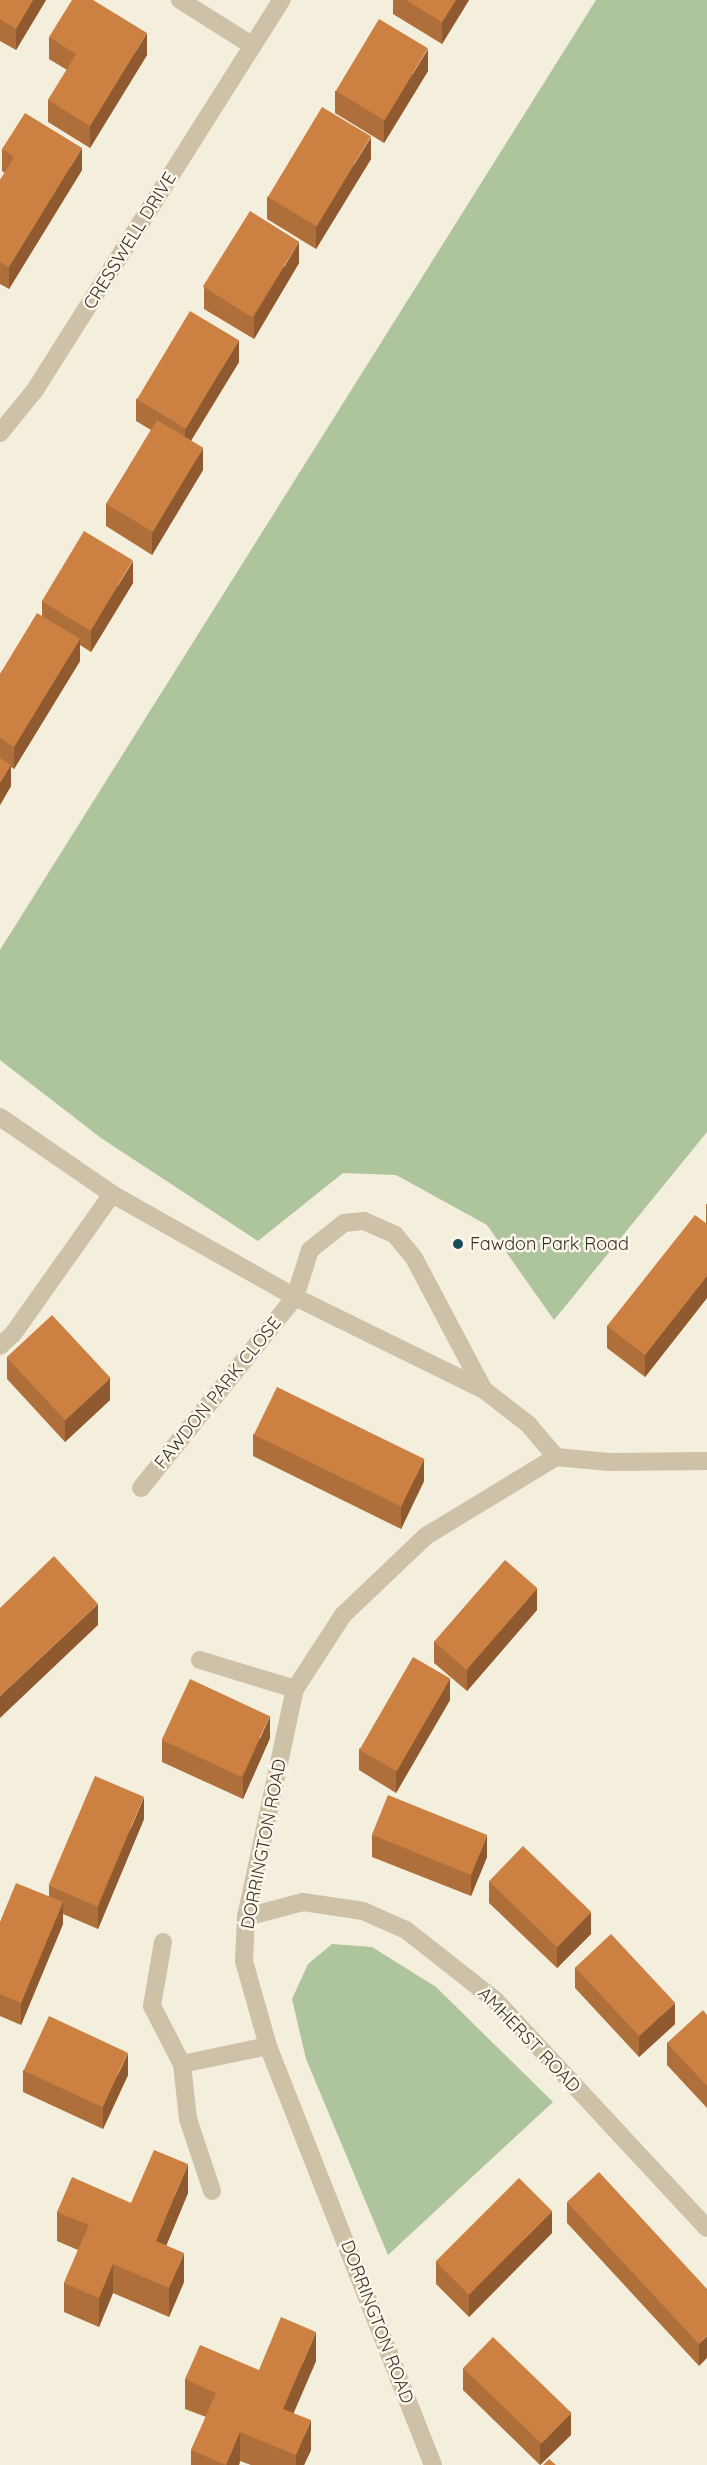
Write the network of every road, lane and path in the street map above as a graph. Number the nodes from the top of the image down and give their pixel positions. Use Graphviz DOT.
graph roads {
  1 [pos="180,0"];
  2 [pos="282,0"];
  3 [pos="254,46"];
  4 [pos="0,433"];
  5 [pos="0,1117"];
  6 [pos="112,1194"];
  7 [pos="295,1297"];
  8 [pos="0,1346"];
  9 [pos="484,1390"];
  10 [pos="555,1456"];
  11 [pos="707,1461"];
  12 [pos="141,1488"];
  13 [pos="200,1660"];
  14 [pos="295,1689"];
  15 [pos="246,1917"];
  16 [pos="163,1942"];
  17 [pos="268,2046"];
  18 [pos="182,2064"];
  19 [pos="212,2191"];
  20 [pos="707,2228"];
  21 [pos="433,2465"];
  1 -- 3 [label="street"];
  2 -- 3 [label="street, CRESSWELL DRIVE"];
  3 -- 4 [label="street, CRESSWELL DRIVE"];
  5 -- 6 [label="street"];
  6 -- 7 [label="street"];
  6 -- 8 [label="street"];
  7 -- 9 [label="street"];
  7 -- 9 [label="street"];
  7 -- 12 [label="street, FAWDON PARK CLOSE"];
  9 -- 10 [label="street"];
  10 -- 11 [label="street"];
  10 -- 14 [label="street, DORRINGTON ROAD"];
  13 -- 14 [label="street"];
  14 -- 15 [label="street, DORRINGTON ROAD"];
  15 -- 17 [label="street, DORRINGTON ROAD"];
  15 -- 20 [label="street, AMHERST ROAD"];
  16 -- 18 [label="street"];
  17 -- 18 [label="street"];
  17 -- 21 [label="street, DORRINGTON ROAD"];
  18 -- 19 [label="street"];
}
